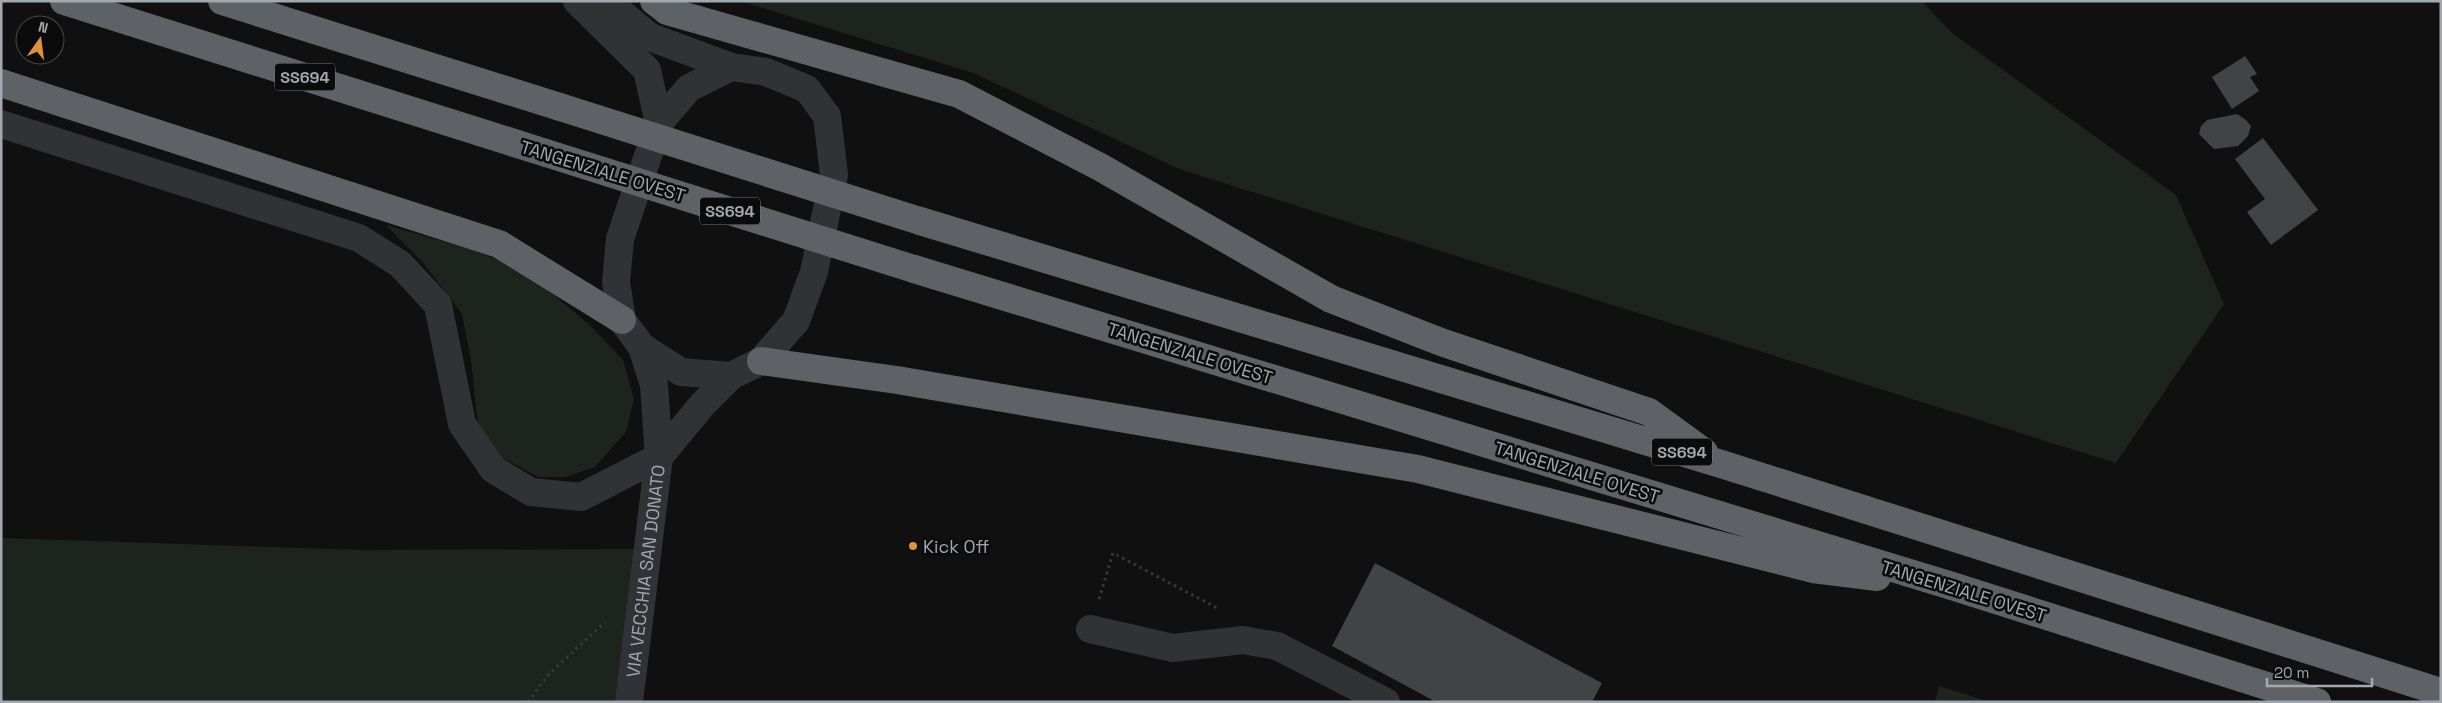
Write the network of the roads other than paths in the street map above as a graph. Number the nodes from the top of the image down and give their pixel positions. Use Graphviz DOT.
graph roads {
  1 [pos="64,1"];
  2 [pos="222,1"];
  3 [pos="577,1"];
  4 [pos="607,1"];
  5 [pos="654,1"];
  6 [pos="731,67"];
  7 [pos="1,83"];
  8 [pos="659,123"];
  9 [pos="1,124"];
  10 [pos="622,320"];
  11 [pos="642,347"];
  12 [pos="760,361"];
  13 [pos="730,376"];
  14 [pos="659,457"];
  15 [pos="1721,464"];
  16 [pos="1952,586"];
  17 [pos="1090,629"];
  18 [pos="2441,692"];
  19 [pos="629,702"];
  20 [pos="1386,702"];
  21 [pos="2317,702"];
  1 -- 16 [label="highway, TANGENZIALE OVEST / SS694, bridge"];
  2 -- 15 [label="highway, SS694, bridge"];
  3 -- 8 [label="street"];
  4 -- 6 [label="street"];
  5 -- 15 [label="highway"];
  6 -- 8 [label="street"];
  6 -- 12 [label="street"];
  7 -- 10 [label="highway"];
  8 -- 10 [label="street"];
  9 -- 14 [label="street"];
  10 -- 11 [label="street"];
  11 -- 13 [label="street"];
  11 -- 14 [label="street"];
  12 -- 13 [label="street"];
  12 -- 16 [label="highway"];
  13 -- 14 [label="street, VIA VECCHIA SAN DONATO"];
  14 -- 19 [label="street, VIA VECCHIA SAN DONATO"];
  15 -- 18 [label="highway, SS694"];
  16 -- 21 [label="highway, TANGENZIALE OVEST / SS694"];
  17 -- 20 [label="street"];
}
